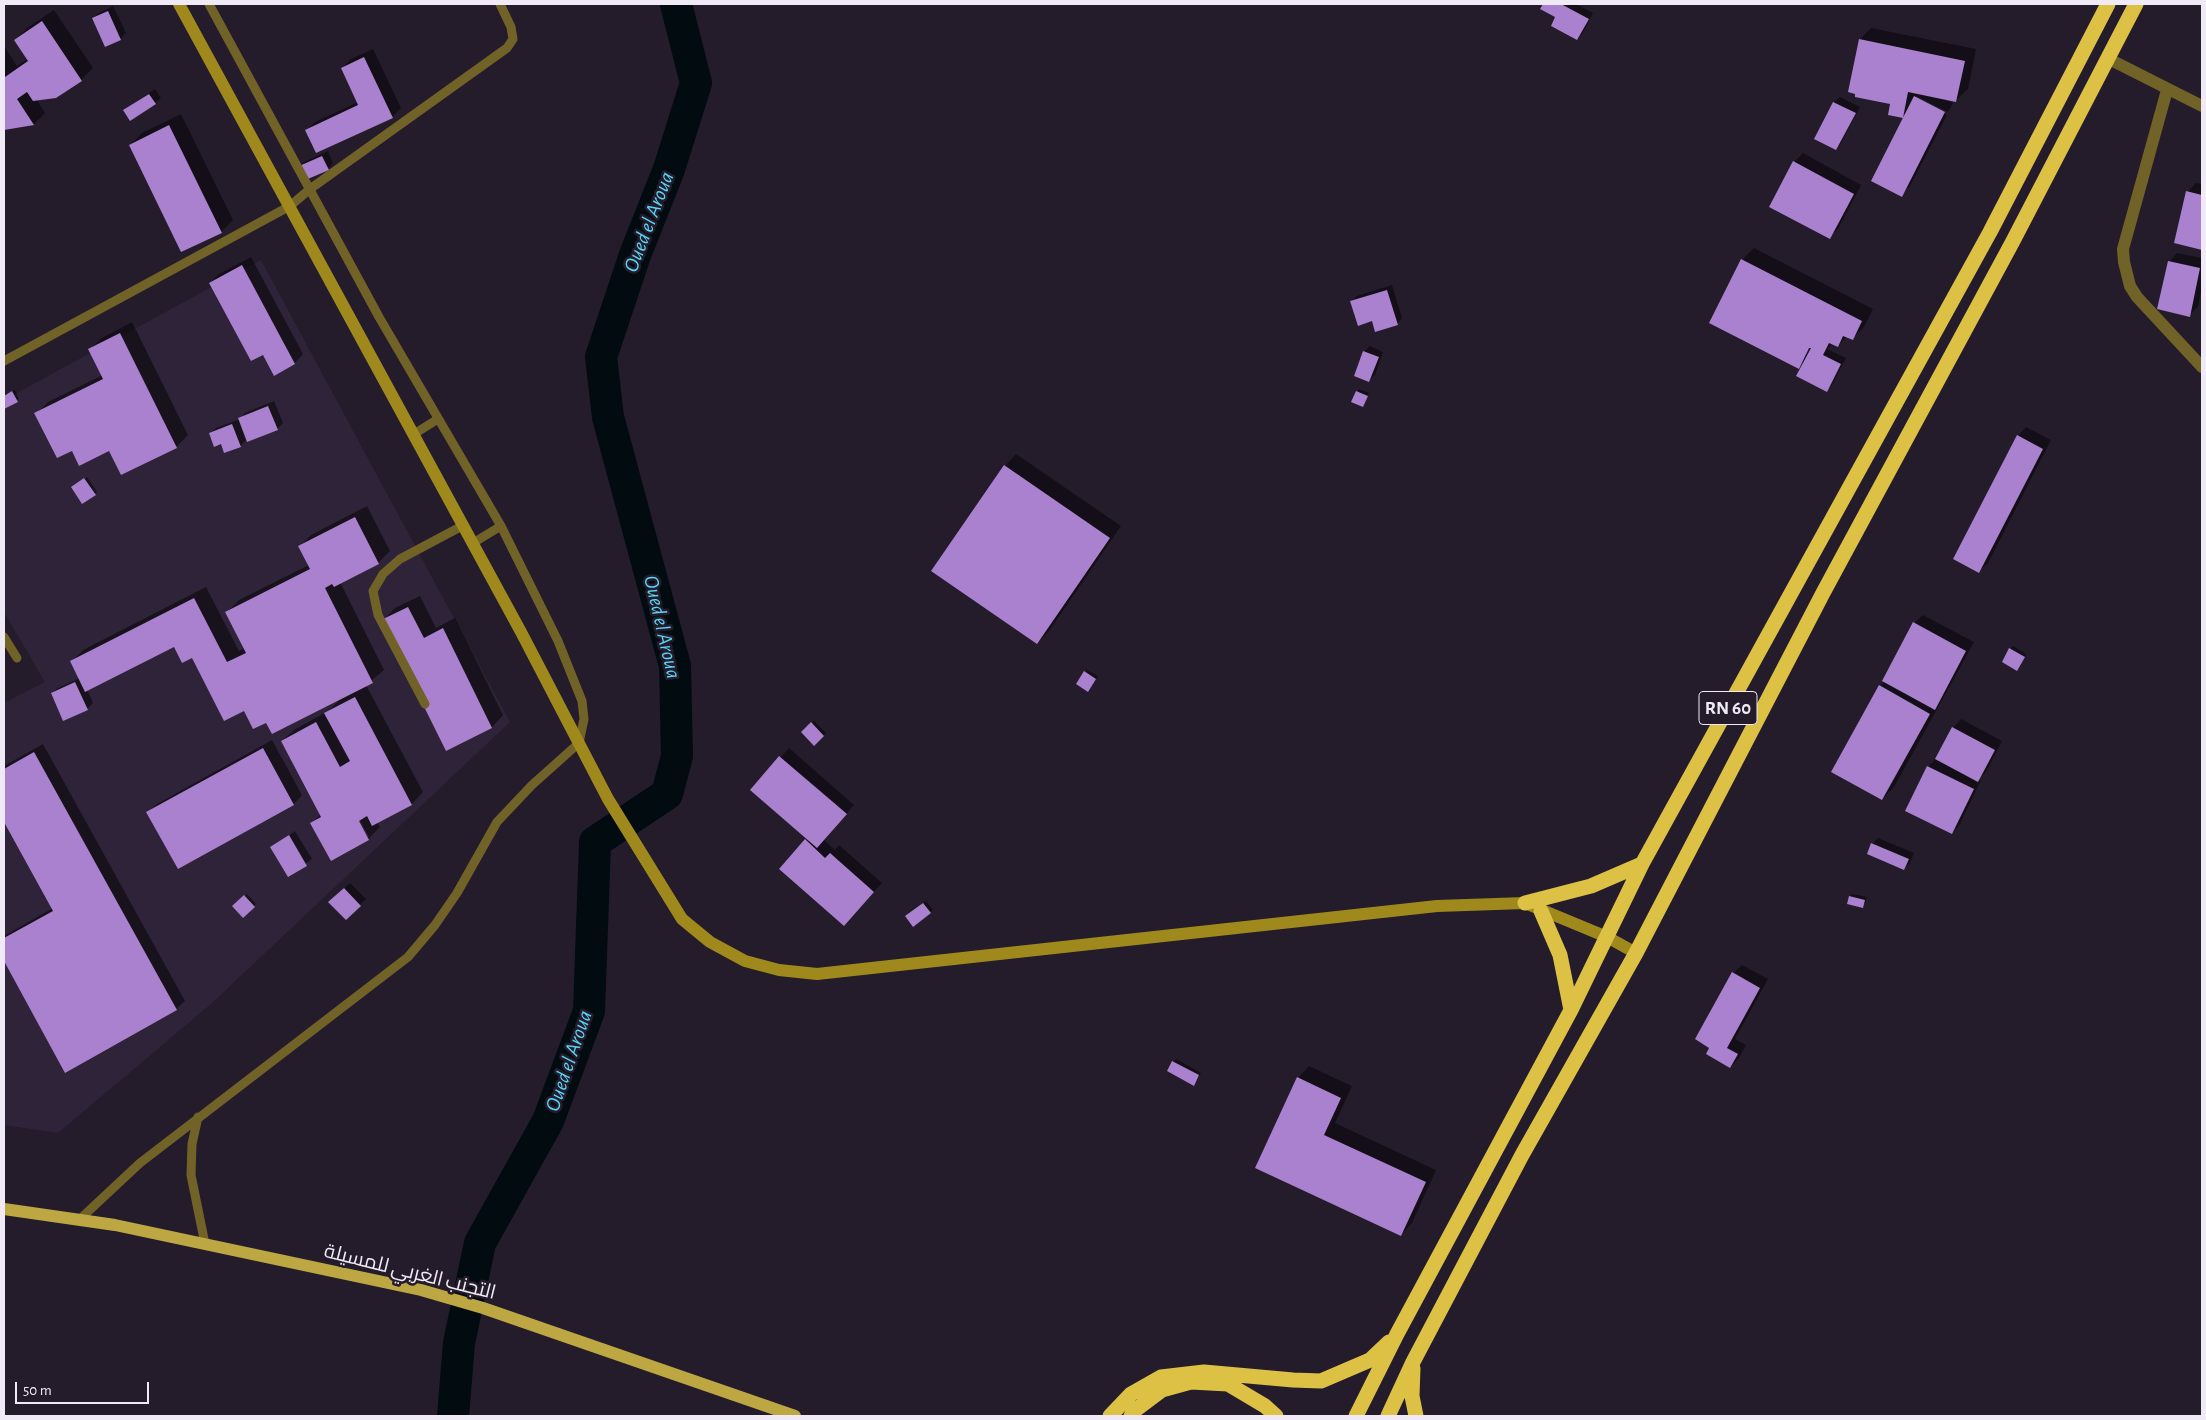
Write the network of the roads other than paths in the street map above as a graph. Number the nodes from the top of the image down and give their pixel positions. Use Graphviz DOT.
graph roads {
  1 [pos="179,4"];
  2 [pos="209,4"];
  3 [pos="500,4"];
  4 [pos="2108,4"];
  5 [pos="2136,4"];
  6 [pos="2107,58"];
  7 [pos="2167,90"];
  8 [pos="2202,106"];
  9 [pos="310,189"];
  10 [pos="290,206"];
  11 [pos="4,361"];
  12 [pos="2202,367"];
  13 [pos="438,419"];
  14 [pos="414,434"];
  15 [pos="464,526"];
  16 [pos="501,526"];
  17 [pos="473,543"];
  18 [pos="4,636"];
  19 [pos="17,658"];
  20 [pos="425,704"];
  21 [pos="579,743"];
  22 [pos="1642,864"];
  23 [pos="1525,903"];
  24 [pos="1541,911"];
  25 [pos="1607,937"];
  26 [pos="1636,953"];
  27 [pos="1571,1010"];
  28 [pos="198,1117"];
  29 [pos="4,1209"];
  30 [pos="79,1220"];
  31 [pos="205,1244"];
  32 [pos="1397,1334"];
  33 [pos="1413,1362"];
  34 [pos="795,1416"];
  35 [pos="1110,1416"];
  36 [pos="1131,1416"];
  37 [pos="1276,1416"];
  38 [pos="1356,1416"];
  39 [pos="1388,1416"];
  40 [pos="1416,1416"];
  1 -- 10 [label="street"];
  2 -- 9 [label="lane"];
  3 -- 9 [label="lane"];
  4 -- 22 [label="highway, RN 60"];
  5 -- 6 [label="highway, RN 60"];
  6 -- 7 [label="street"];
  6 -- 26 [label="highway, RN 60"];
  7 -- 8 [label="street"];
  7 -- 12 [label="street"];
  9 -- 10 [label="lane"];
  9 -- 13 [label="lane"];
  10 -- 11 [label="lane"];
  10 -- 14 [label="street"];
  13 -- 14 [label="lane"];
  13 -- 16 [label="lane"];
  14 -- 15 [label="street"];
  15 -- 17 [label="street"];
  15 -- 20 [label="lane"];
  16 -- 17 [label="lane"];
  16 -- 21 [label="lane"];
  17 -- 21 [label="street"];
  18 -- 19 [label="lane"];
  21 -- 23 [label="street"];
  21 -- 28 [label="lane"];
  22 -- 23 [label="highway"];
  22 -- 25 [label="highway, RN 60"];
  23 -- 24 [label="street"];
  24 -- 25 [label="street"];
  24 -- 27 [label="highway"];
  25 -- 26 [label="street"];
  25 -- 27 [label="highway, RN 60"];
  26 -- 33 [label="highway, RN 60"];
  27 -- 32 [label="highway, RN 60"];
  28 -- 30 [label="lane"];
  28 -- 31 [label="lane"];
  29 -- 30 [label="main road, التجنب الغربي للمسيلة"];
  30 -- 31 [label="main road, التجنب الغربي للمسيلة"];
  31 -- 34 [label="main road, التجنب الغربي للمسيلة"];
  32 -- 35 [label="highway"];
  32 -- 38 [label="highway, RN 60"];
  33 -- 39 [label="highway, RN 60"];
  33 -- 40 [label="highway"];
  36 -- 37 [label="highway"];
}
